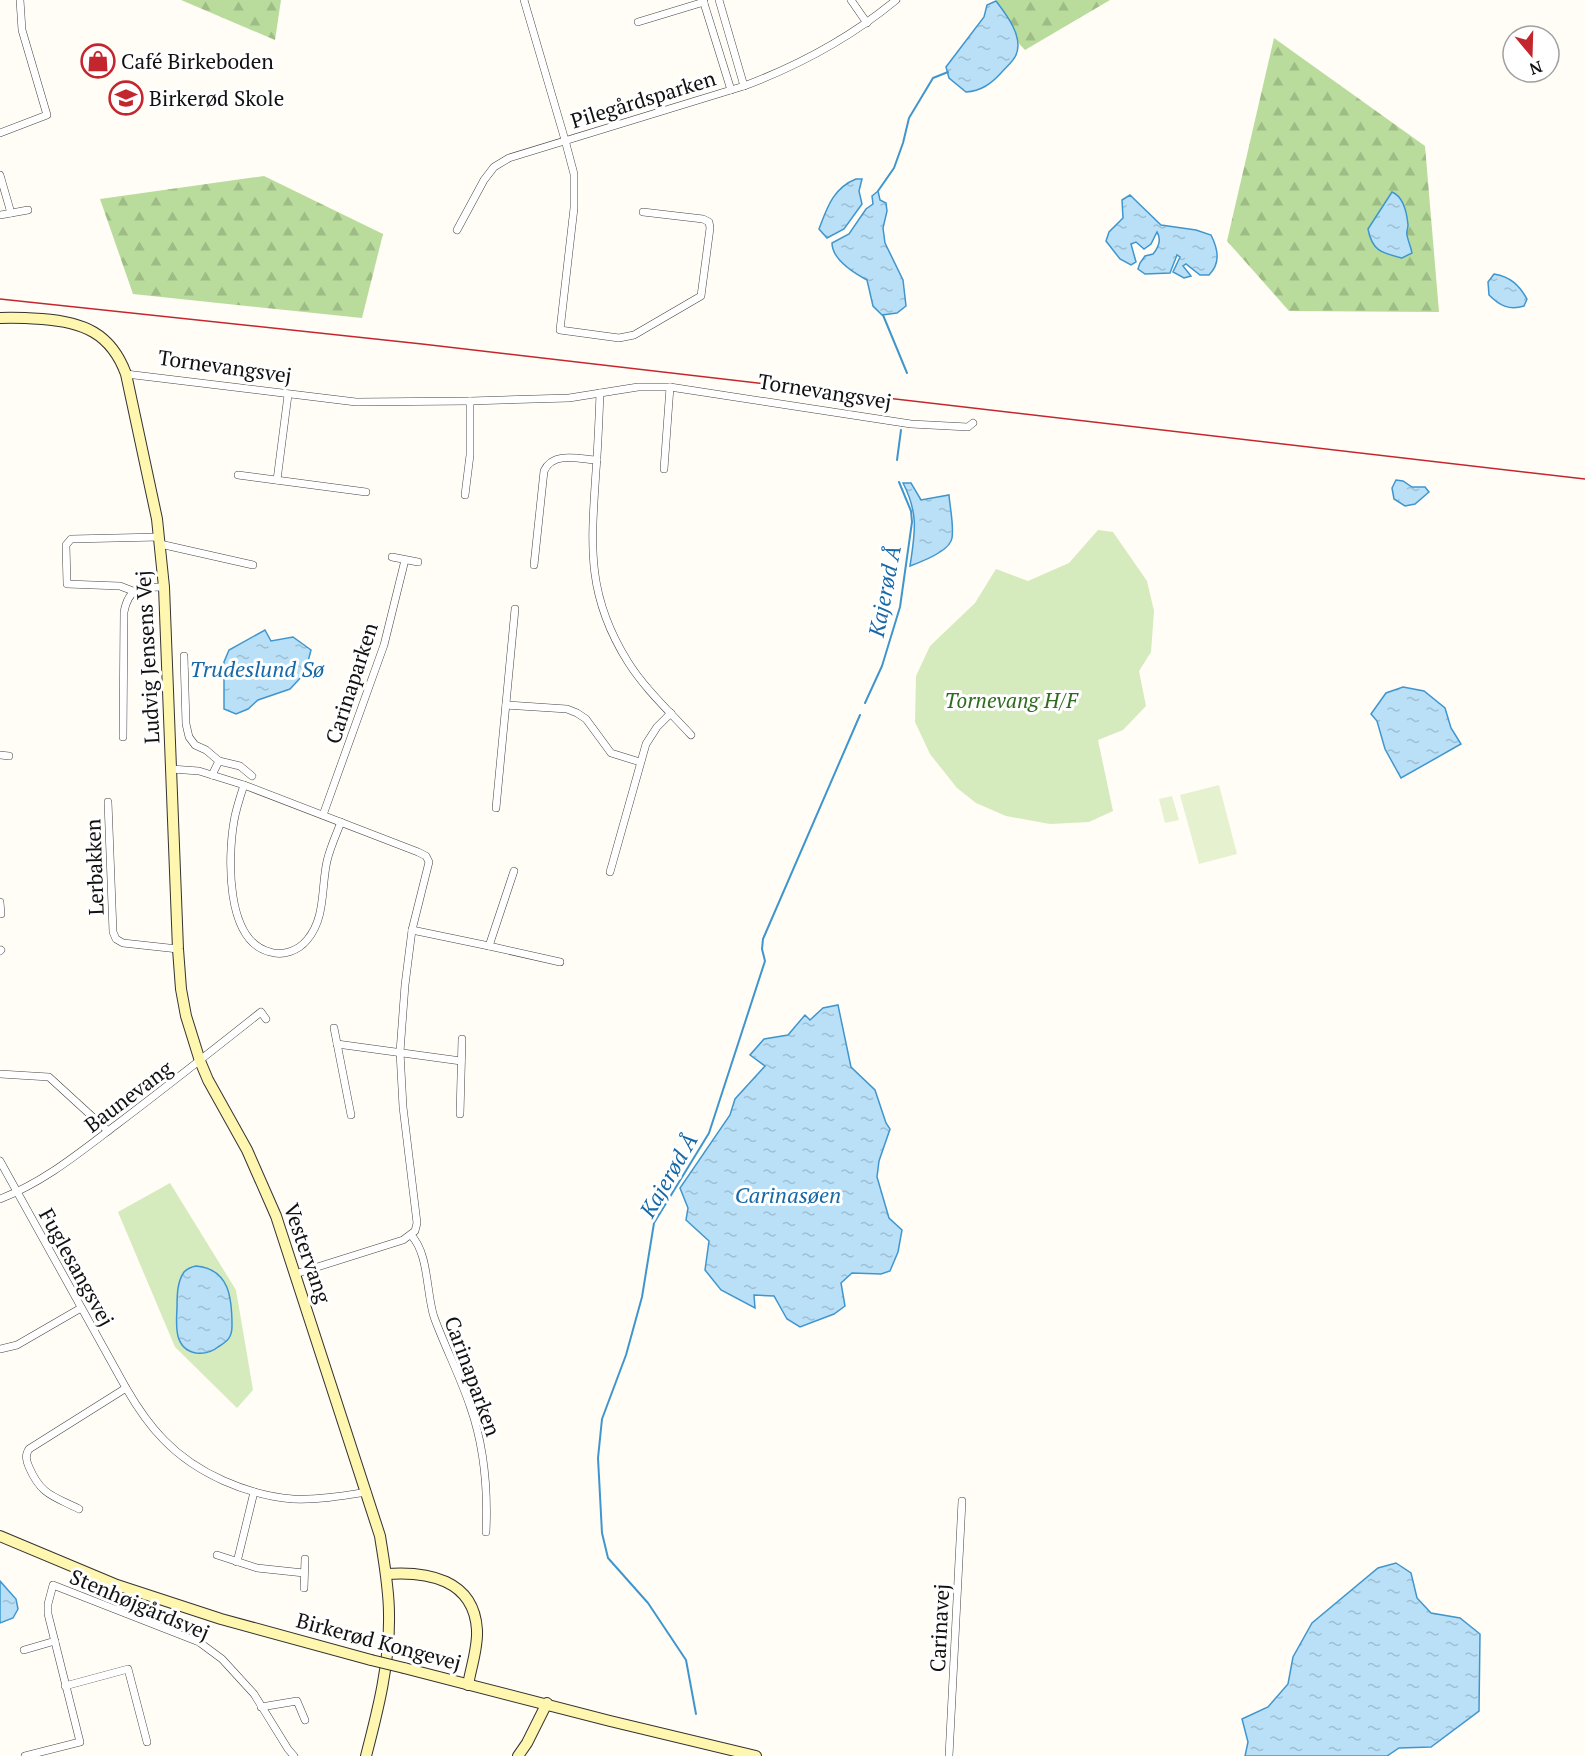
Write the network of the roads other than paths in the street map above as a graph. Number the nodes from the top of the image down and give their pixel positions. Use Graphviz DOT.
graph roads {
  1 [pos="20,0"];
  2 [pos="524,0"];
  3 [pos="719,0"];
  4 [pos="851,0"];
  5 [pos="896,0"];
  6 [pos="704,1"];
  7 [pos="638,22"];
  8 [pos="867,23"];
  9 [pos="744,86"];
  10 [pos="731,90"];
  11 [pos="0,133"];
  12 [pos="565,140"];
  13 [pos="0,175"];
  14 [pos="28,210"];
  15 [pos="643,212"];
  16 [pos="11,213"];
  17 [pos="0,215"];
  18 [pos="457,230"];
  19 [pos="0,318"];
  20 [pos="126,374"];
  21 [pos="670,387"];
  22 [pos="600,393"];
  23 [pos="288,395"];
  24 [pos="470,401"];
  25 [pos="973,423"];
  26 [pos="597,460"];
  27 [pos="664,469"];
  28 [pos="238,476"];
  29 [pos="277,480"];
  30 [pos="366,492"];
  31 [pos="465,495"];
  32 [pos="160,540"];
  33 [pos="392,557"];
  34 [pos="405,560"];
  35 [pos="418,562"];
  36 [pos="534,565"];
  37 [pos="253,566"];
  38 [pos="164,587"];
  39 [pos="133,591"];
  40 [pos="515,609"];
  41 [pos="184,656"];
  42 [pos="506,705"];
  43 [pos="671,713"];
  44 [pos="691,735"];
  45 [pos="123,737"];
  46 [pos="0,755"];
  47 [pos="9,756"];
  48 [pos="219,761"];
  49 [pos="640,762"];
  50 [pos="171,769"];
  51 [pos="212,775"];
  52 [pos="252,776"];
  53 [pos="244,785"];
  54 [pos="108,802"];
  55 [pos="496,808"];
  56 [pos="323,815"];
  57 [pos="341,822"];
  58 [pos="514,871"];
  59 [pos="610,872"];
  60 [pos="0,902"];
  61 [pos="1,914"];
  62 [pos="412,930"];
  63 [pos="489,946"];
  64 [pos="178,949"];
  65 [pos="560,962"];
  66 [pos="266,1019"];
  67 [pos="334,1028"];
  68 [pos="462,1039"];
  69 [pos="337,1044"];
  70 [pos="400,1052"];
  71 [pos="200,1061"];
  72 [pos="462,1061"];
  73 [pos="0,1074"];
  74 [pos="460,1114"];
  75 [pos="351,1115"];
  76 [pos="108,1131"];
  77 [pos="0,1161"];
  78 [pos="17,1192"];
  79 [pos="0,1198"];
  80 [pos="411,1235"];
  81 [pos="295,1274"];
  82 [pos="81,1308"];
  83 [pos="0,1349"];
  84 [pos="126,1388"];
  85 [pos="255,1492"];
  86 [pos="367,1492"];
  87 [pos="962,1501"];
  88 [pos="79,1509"];
  89 [pos="486,1532"];
  90 [pos="0,1536"];
  91 [pos="217,1555"];
  92 [pos="305,1559"];
  93 [pos="237,1562"];
  94 [pos="304,1573"];
  95 [pos="386,1574"];
  96 [pos="304,1587"];
  97 [pos="55,1641"];
  98 [pos="24,1650"];
  99 [pos="468,1685"];
  100 [pos="65,1686"];
  101 [pos="547,1703"];
  102 [pos="261,1707"];
  103 [pos="305,1720"];
  104 [pos="147,1742"];
  105 [pos="25,1756"];
  106 [pos="294,1756"];
  107 [pos="366,1756"];
  108 [pos="518,1756"];
  109 [pos="756,1756"];
  110 [pos="949,1756"];
  1 -- 11 [label="street"];
  2 -- 12 [label="street, Pilegårdsparken"];
  3 -- 9 [label="street, Pilegårdsparken"];
  4 -- 8 [label="street"];
  5 -- 8 [label="street, Pilegårdsparken"];
  6 -- 7 [label="street, Pilegårdsparken"];
  6 -- 10 [label="street, Pilegårdsparken"];
  8 -- 9 [label="street, Pilegårdsparken"];
  9 -- 10 [label="street, Pilegårdsparken"];
  10 -- 12 [label="street, Pilegårdsparken"];
  12 -- 15 [label="street, Pilegårdsparken"];
  12 -- 18 [label="street, Pilegårdsparken"];
  13 -- 16 [label="street"];
  14 -- 16 [label="street"];
  16 -- 17 [label="street"];
  19 -- 20 [label="street, Tornevangsvej"];
  20 -- 23 [label="street, Tornevangsvej"];
  20 -- 32 [label="street, Ludvig Jensens Vej"];
  21 -- 22 [label="street, Tornevangsvej"];
  21 -- 25 [label="street, Tornevangsvej"];
  21 -- 27 [label="street"];
  22 -- 24 [label="street, Tornevangsvej"];
  22 -- 26 [label="street"];
  23 -- 24 [label="street, Tornevangsvej"];
  23 -- 29 [label="street"];
  24 -- 31 [label="street"];
  26 -- 36 [label="street"];
  26 -- 43 [label="street"];
  28 -- 29 [label="street"];
  29 -- 30 [label="street"];
  32 -- 37 [label="street, Ludvig Jensens Vej"];
  32 -- 38 [label="street, Ludvig Jensens Vej"];
  32 -- 39 [label="street, Ludvig Jensens Vej"];
  33 -- 34 [label="street"];
  34 -- 35 [label="street"];
  34 -- 56 [label="street, Carinaparken"];
  38 -- 39 [label="street"];
  38 -- 50 [label="street, Ludvig Jensens Vej"];
  39 -- 45 [label="street"];
  40 -- 42 [label="street"];
  41 -- 48 [label="street"];
  42 -- 49 [label="street"];
  42 -- 55 [label="street"];
  43 -- 44 [label="street"];
  43 -- 49 [label="street"];
  46 -- 47 [label="street"];
  48 -- 51 [label="street"];
  48 -- 52 [label="street"];
  49 -- 59 [label="street"];
  50 -- 51 [label="street"];
  50 -- 64 [label="street, Vestervang"];
  51 -- 53 [label="street"];
  53 -- 56 [label="street"];
  53 -- 57 [label="street"];
  54 -- 64 [label="street, Lerbakken"];
  56 -- 57 [label="street"];
  57 -- 62 [label="street"];
  58 -- 63 [label="street"];
  60 -- 61 [label="street"];
  62 -- 63 [label="street"];
  62 -- 70 [label="street"];
  63 -- 65 [label="street"];
  64 -- 71 [label="street, Vestervang"];
  66 -- 71 [label="street, Baunevang"];
  67 -- 69 [label="street"];
  68 -- 72 [label="street"];
  69 -- 70 [label="street"];
  69 -- 75 [label="street"];
  70 -- 72 [label="street"];
  70 -- 80 [label="street"];
  71 -- 76 [label="street, Baunevang"];
  71 -- 81 [label="street, Vestervang"];
  72 -- 74 [label="street"];
  73 -- 76 [label="street"];
  76 -- 78 [label="street, Baunevang"];
  77 -- 78 [label="street, Fuglesangsvej"];
  78 -- 79 [label="street, Baunevang"];
  78 -- 82 [label="street, Fuglesangsvej"];
  80 -- 81 [label="street"];
  80 -- 89 [label="street, Carinaparken"];
  81 -- 86 [label="street, Vestervang"];
  82 -- 83 [label="street"];
  82 -- 84 [label="street, Fuglesangsvej"];
  84 -- 85 [label="street, Fuglesangsvej"];
  84 -- 88 [label="street"];
  85 -- 86 [label="street, Fuglesangsvej"];
  85 -- 93 [label="street"];
  86 -- 95 [label="street, Vestervang"];
  87 -- 110 [label="street, Carinavej"];
  90 -- 99 [label="street, Birkerød Kongevej, bridge"];
  91 -- 93 [label="street"];
  92 -- 94 [label="street"];
  93 -- 94 [label="street"];
  94 -- 96 [label="street"];
  95 -- 99 [label="street"];
  95 -- 107 [label="street, Vestervang"];
  97 -- 98 [label="street"];
  97 -- 100 [label="street"];
  97 -- 102 [label="street, Stenhøjgårdsvej"];
  99 -- 101 [label="street, Birkerød Kongevej"];
  100 -- 104 [label="street"];
  100 -- 105 [label="street"];
  101 -- 108 [label="street"];
  101 -- 109 [label="street, Birkerød Kongevej"];
  102 -- 103 [label="street"];
  102 -- 106 [label="street, Stenhøjgårdsvej"];
}
